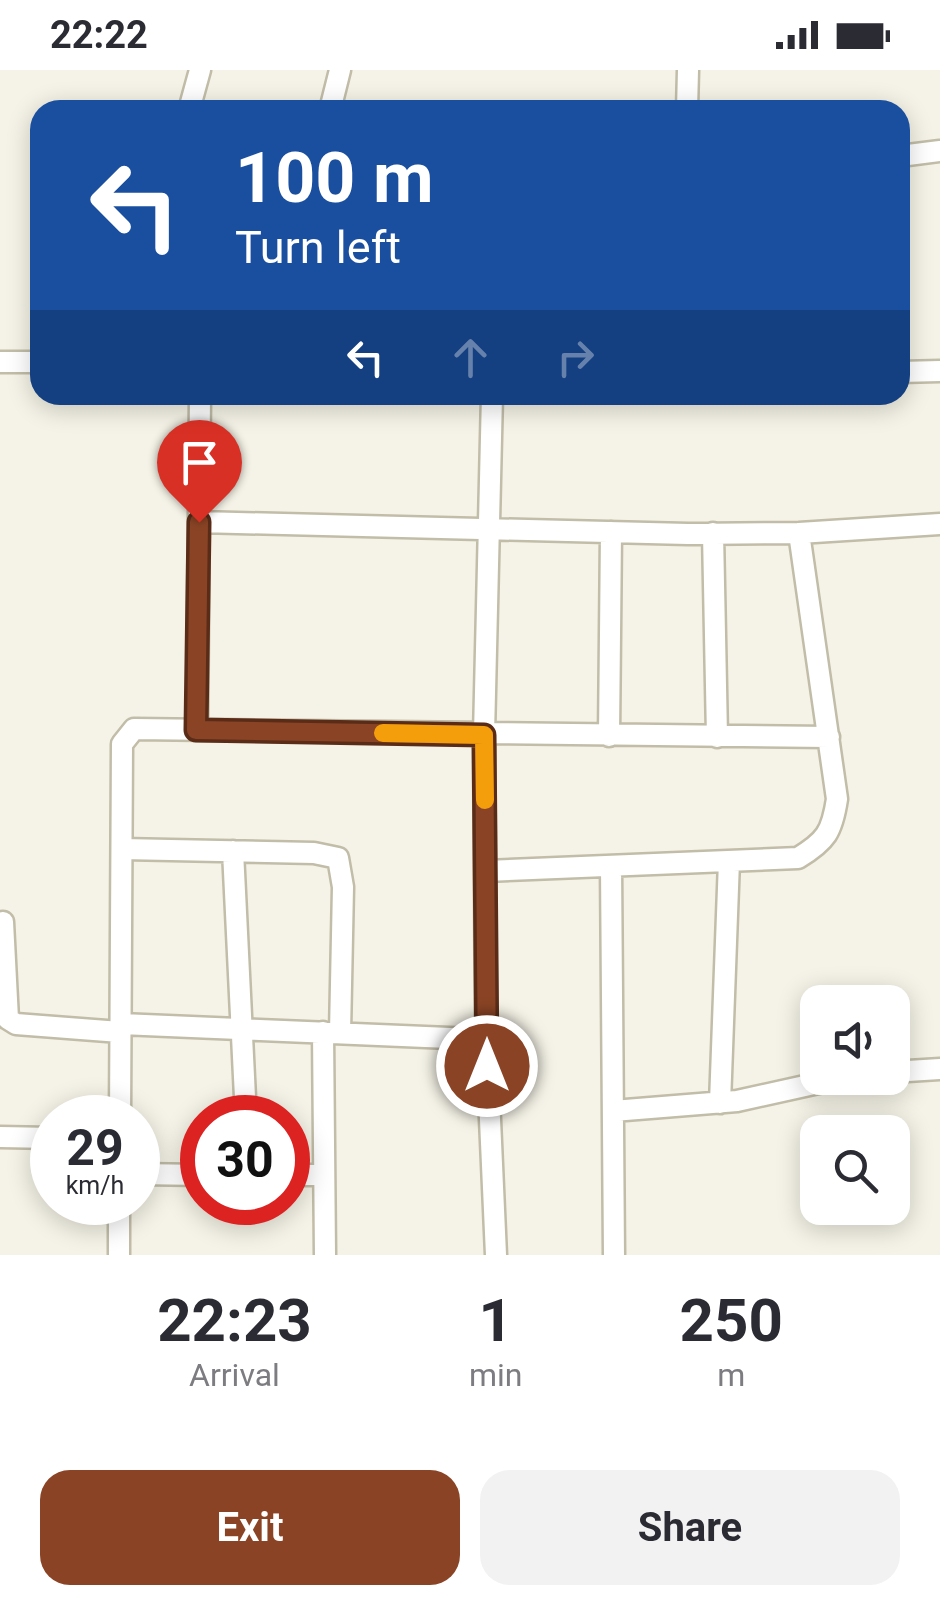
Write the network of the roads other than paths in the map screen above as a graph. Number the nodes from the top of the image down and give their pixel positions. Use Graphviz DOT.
graph roads {
  1 [pos="200,70"];
  2 [pos="340,70"];
  3 [pos="688,70"];
  4 [pos="192,100"];
  5 [pos="332,100"];
  6 [pos="687,100"];
  7 [pos="940,151"];
  8 [pos="910,155"];
  9 [pos="0,362"];
  10 [pos="30,362"];
  11 [pos="940,371"];
  12 [pos="910,372"];
  13 [pos="200,405"];
  14 [pos="492,405"];
  15 [pos="199,522"];
  16 [pos="940,524"];
  17 [pos="490,529"];
  18 [pos="611,532"];
  19 [pos="712,533"];
  20 [pos="799,533"];
  21 [pos="196,730"];
  22 [pos="484,735"];
  23 [pos="609,736"];
  24 [pos="717,736"];
  25 [pos="829,737"];
  26 [pos="122,849"];
  27 [pos="233,852"];
  28 [pos="729,861"];
  29 [pos="611,866"];
  30 [pos="486,870"];
  31 [pos="3,922"];
  32 [pos="120,1028"];
  33 [pos="244,1029"];
  34 [pos="486,1029"];
  35 [pos="332,1032"];
  36 [pos="940,1069"];
  37 [pos="910,1071"];
  38 [pos="800,1086"];
  39 [pos="120,1095"];
  40 [pos="245,1095"];
  41 [pos="720,1103"];
  42 [pos="613,1111"];
  43 [pos="0,1137"];
  44 [pos="30,1138"];
  45 [pos="310,1175"];
  46 [pos="324,1175"];
  47 [pos="119,1225"];
  48 [pos="119,1255"];
  49 [pos="325,1255"];
  50 [pos="496,1255"];
  51 [pos="614,1255"];
  1 -- 4 [label="street"];
  2 -- 5 [label="street"];
  3 -- 6 [label="street"];
  7 -- 8 [label="street"];
  9 -- 10 [label="street"];
  11 -- 12 [label="street"];
  13 -- 15 [label="street"];
  14 -- 17 [label="street"];
  15 -- 17 [label="street"];
  15 -- 21 [label="street"];
  16 -- 20 [label="street"];
  17 -- 18 [label="street"];
  17 -- 22 [label="street"];
  18 -- 19 [label="street"];
  18 -- 23 [label="street"];
  19 -- 20 [label="street"];
  19 -- 24 [label="street"];
  20 -- 25 [label="street"];
  21 -- 22 [label="street"];
  21 -- 26 [label="street"];
  22 -- 23 [label="street"];
  22 -- 30 [label="street"];
  23 -- 24 [label="street"];
  24 -- 25 [label="street"];
  25 -- 28 [label="street"];
  26 -- 27 [label="street"];
  26 -- 32 [label="street"];
  27 -- 33 [label="street"];
  27 -- 35 [label="street"];
  28 -- 29 [label="street"];
  28 -- 41 [label="street"];
  29 -- 30 [label="street"];
  29 -- 42 [label="street"];
  30 -- 34 [label="street"];
  31 -- 32 [label="street"];
  32 -- 33 [label="street"];
  32 -- 39 [label="street"];
  33 -- 35 [label="street"];
  33 -- 40 [label="street"];
  34 -- 35 [label="street"];
  34 -- 50 [label="street"];
  35 -- 46 [label="street"];
  36 -- 37 [label="street"];
  38 -- 41 [label="street"];
  41 -- 42 [label="street"];
  42 -- 51 [label="street"];
  43 -- 44 [label="street"];
  45 -- 46 [label="street"];
  46 -- 49 [label="street"];
  47 -- 48 [label="street"];
}
